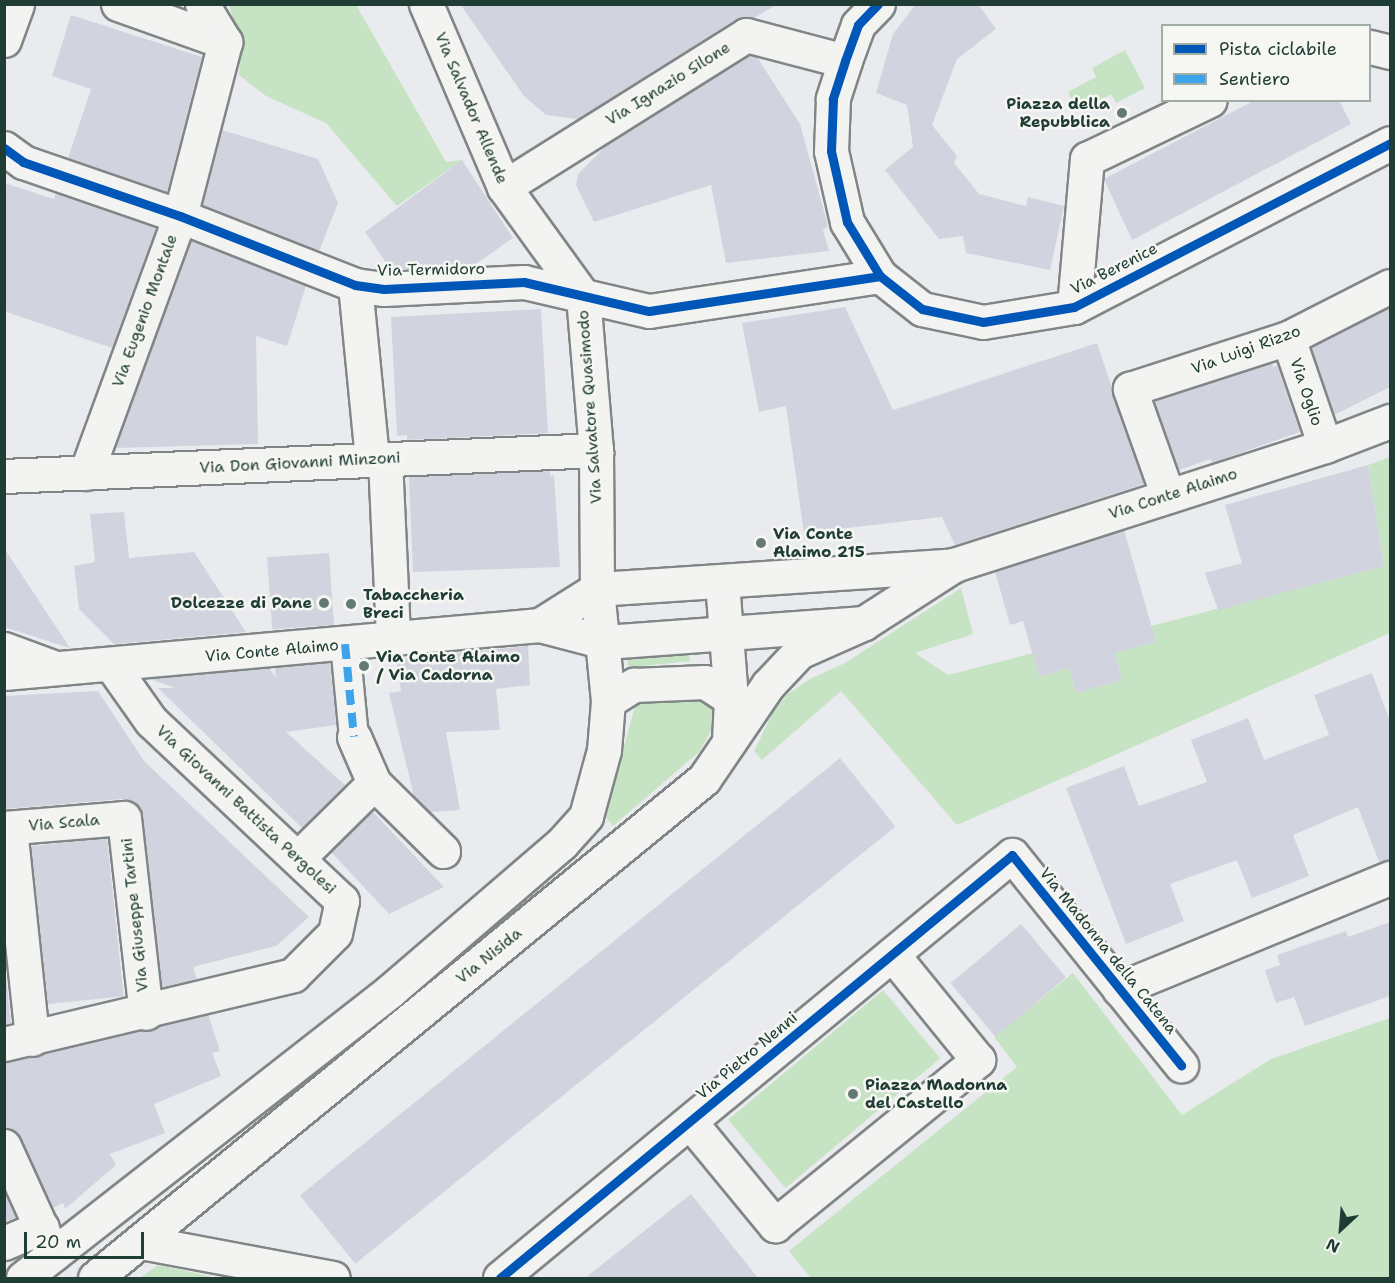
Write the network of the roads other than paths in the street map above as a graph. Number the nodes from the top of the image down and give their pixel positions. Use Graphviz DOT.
graph roads {
  1 [pos="118,4"];
  2 [pos="202,4"];
  3 [pos="426,4"];
  4 [pos="878,4"];
  5 [pos="165,12"];
  6 [pos="225,42"];
  7 [pos="1371,47"];
  8 [pos="1390,51"];
  9 [pos="845,61"];
  10 [pos="1206,102"];
  11 [pos="1390,143"];
  12 [pos="4,148"];
  13 [pos="504,187"];
  14 [pos="180,216"];
  15 [pos="879,276"];
  16 [pos="355,285"];
  17 [pos="1390,286"];
  18 [pos="583,296"];
  19 [pos="1074,307"];
  20 [pos="1288,338"];
  21 [pos="1390,421"];
  22 [pos="1324,446"];
  23 [pos="596,450"];
  24 [pos="378,459"];
  25 [pos="86,473"];
  26 [pos="4,476"];
  27 [pos="1168,496"];
  28 [pos="954,565"];
  29 [pos="722,582"];
  30 [pos="597,589"];
  31 [pos="864,623"];
  32 [pos="540,625"];
  33 [pos="726,634"];
  34 [pos="393,638"];
  35 [pos="605,642"];
  36 [pos="345,644"];
  37 [pos="4,649"];
  38 [pos="112,666"];
  39 [pos="53,667"];
  40 [pos="4,673"];
  41 [pos="731,699"];
  42 [pos="608,701"];
  43 [pos="354,737"];
  44 [pos="729,744"];
  45 [pos="374,783"];
  46 [pos="124,818"];
  47 [pos="7,828"];
  48 [pos="443,851"];
  49 [pos="1012,855"];
  50 [pos="298,858"];
  51 [pos="1390,878"];
  52 [pos="892,954"];
  53 [pos="1119,989"];
  54 [pos="146,1013"];
  55 [pos="18,1041"];
  56 [pos="1181,1065"];
  57 [pos="690,1122"];
  58 [pos="4,1146"];
  59 [pos="48,1241"];
  60 [pos="141,1242"];
  61 [pos="4,1243"];
  62 [pos="23,1278"];
  63 [pos="95,1278"];
  64 [pos="333,1278"];
  65 [pos="500,1278"];
  1 -- 5 [label="street"];
  2 -- 6 [label="street"];
  3 -- 13 [label="street, Via Salvador Allende"];
  4 -- 9 [label="street, Via Berenice"];
  5 -- 6 [label="street"];
  6 -- 14 [label="street, Via Eugenio Montale"];
  7 -- 8 [label="street"];
  9 -- 13 [label="street, Via Ignazio Silone"];
  9 -- 15 [label="street, Via Berenice"];
  10 -- 19 [label="street"];
  11 -- 19 [label="street, Via Berenice"];
  12 -- 14 [label="street, Via Termidoro"];
  13 -- 18 [label="street, Via Salvador Allende"];
  14 -- 16 [label="street, Via Termidoro"];
  14 -- 25 [label="street, Via Eugenio Montale"];
  15 -- 18 [label="street, Via Termidoro"];
  15 -- 19 [label="street, Via Berenice"];
  16 -- 18 [label="street, Via Termidoro"];
  16 -- 24 [label="street"];
  17 -- 20 [label="street, Via Luigi Rizzo"];
  18 -- 23 [label="street, Via Salvatore Quasimodo"];
  20 -- 22 [label="street, Via Oglio"];
  20 -- 27 [label="street, Via Luigi Rizzo"];
  21 -- 22 [label="street, Via Conte Alaimo"];
  22 -- 27 [label="street, Via Conte Alaimo"];
  23 -- 24 [label="street, Via Don Giovanni Minzoni"];
  23 -- 30 [label="street, Via Salvatore Quasimodo"];
  24 -- 25 [label="street, Via Don Giovanni Minzoni"];
  24 -- 34 [label="street"];
  25 -- 26 [label="street, Via Don Giovanni Minzoni"];
  27 -- 28 [label="street, Via Conte Alaimo"];
  28 -- 29 [label="street"];
  28 -- 31 [label="street, Via Nisida"];
  29 -- 30 [label="street"];
  29 -- 33 [label="street"];
  30 -- 32 [label="street"];
  30 -- 35 [label="street, Via Salvatore Quasimodo"];
  31 -- 33 [label="street"];
  31 -- 44 [label="street, Via Nisida"];
  32 -- 34 [label="street, Via Conte Alaimo"];
  32 -- 35 [label="street"];
  33 -- 35 [label="street"];
  33 -- 41 [label="street"];
  34 -- 36 [label="street, Via Conte Alaimo"];
  35 -- 42 [label="street"];
  36 -- 38 [label="street, Via Conte Alaimo"];
  36 -- 43 [label="street"];
  37 -- 39 [label="street"];
  38 -- 39 [label="street, Via Conte Alaimo"];
  38 -- 50 [label="street, Via Giovanni Battista Pergolesi"];
  39 -- 40 [label="street, Via Conte Alaimo"];
  41 -- 42 [label="street"];
  41 -- 44 [label="street"];
  42 -- 59 [label="street"];
  43 -- 45 [label="street"];
  44 -- 60 [label="street, Via Nisida"];
  45 -- 48 [label="street"];
  45 -- 50 [label="street"];
  46 -- 47 [label="street, Via Scala"];
  46 -- 54 [label="street, Via Giuseppe Tartini"];
  47 -- 55 [label="street"];
  49 -- 52 [label="street, Via Pietro Nenni"];
  49 -- 53 [label="street, Via Madonna della Catena"];
  50 -- 54 [label="street, Via Giovanni Battista Pergolesi"];
  51 -- 53 [label="street"];
  52 -- 57 [label="street, Via Pietro Nenni"];
  52 -- 57 [label="street"];
  53 -- 56 [label="street, Via Madonna della Catena"];
  54 -- 55 [label="street, Via Giovanni Battista Pergolesi"];
  57 -- 65 [label="street, Via Pietro Nenni"];
  58 -- 59 [label="street"];
  59 -- 61 [label="street"];
  59 -- 62 [label="street"];
  60 -- 63 [label="street, Via Nisida"];
  60 -- 64 [label="street"];
}
